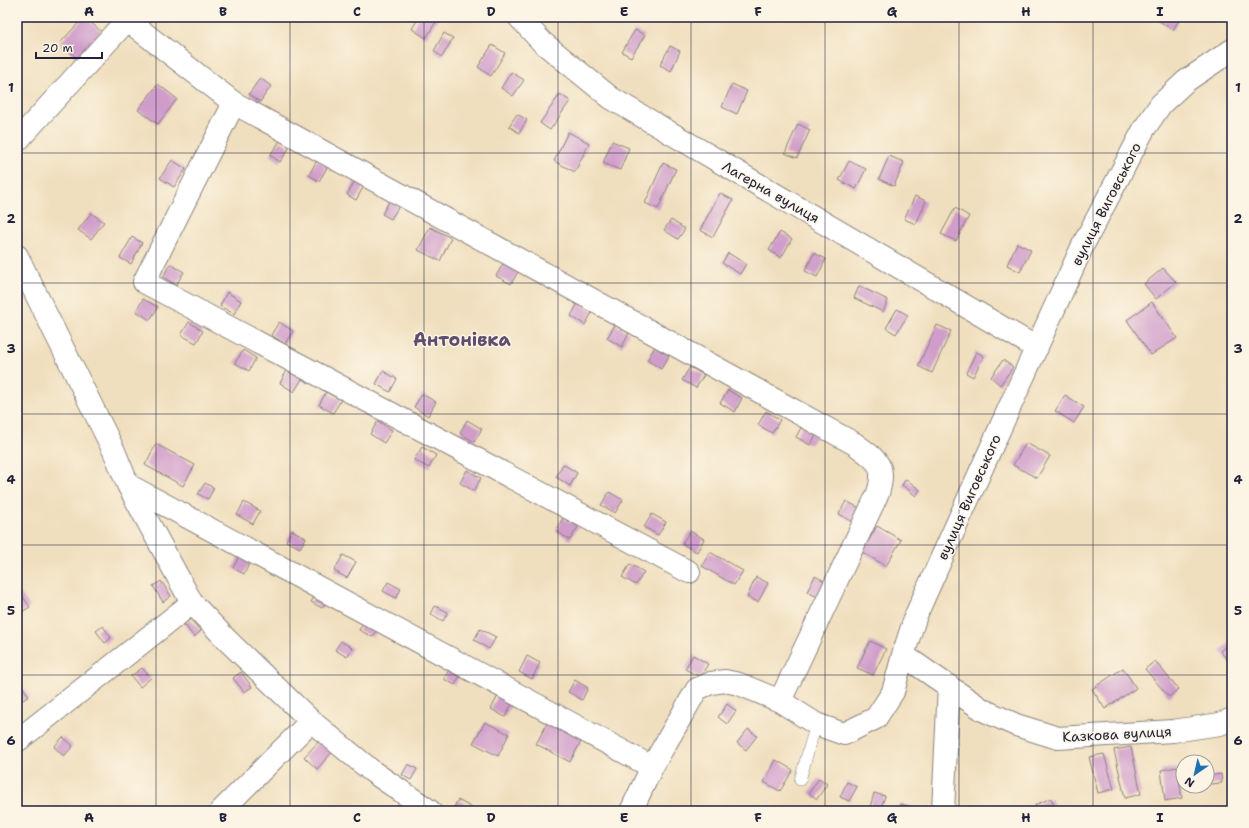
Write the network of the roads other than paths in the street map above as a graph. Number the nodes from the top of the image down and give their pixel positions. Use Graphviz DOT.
graph roads {
  1 [pos="519,17"];
  2 [pos="1232,50"];
  3 [pos="234,103"];
  4 [pos="17,141"];
  5 [pos="17,256"];
  6 [pos="1037,348"];
  7 [pos="128,485"];
  8 [pos="689,572"];
  9 [pos="192,603"];
  10 [pos="903,655"];
  11 [pos="949,686"];
  12 [pos="780,701"];
  13 [pos="1232,719"];
  14 [pos="311,721"];
  15 [pos="816,724"];
  16 [pos="17,741"];
  17 [pos="652,767"];
  18 [pos="800,780"];
  19 [pos="222,811"];
  20 [pos="430,811"];
  21 [pos="631,811"];
  22 [pos="943,811"];
  1 -- 6 [label="street, Лагерна вулиця"];
  2 -- 6 [label="street, вулиця Виговського"];
  3 -- 4 [label="street"];
  3 -- 8 [label="street"];
  3 -- 12 [label="street"];
  5 -- 7 [label="street"];
  6 -- 10 [label="street, вулиця Виговського"];
  7 -- 9 [label="street"];
  7 -- 17 [label="street"];
  9 -- 14 [label="street"];
  9 -- 16 [label="street"];
  10 -- 11 [label="street, Казкова вулиця"];
  10 -- 15 [label="street, вулиця Виговського"];
  11 -- 13 [label="street, Казкова вулиця"];
  11 -- 22 [label="street"];
  12 -- 15 [label="street, вулиця Виговського"];
  12 -- 17 [label="street, вулиця Виговського"];
  14 -- 19 [label="street"];
  14 -- 20 [label="street"];
  15 -- 18 [label="lane"];
  17 -- 21 [label="street, вулиця Виговського"];
}
